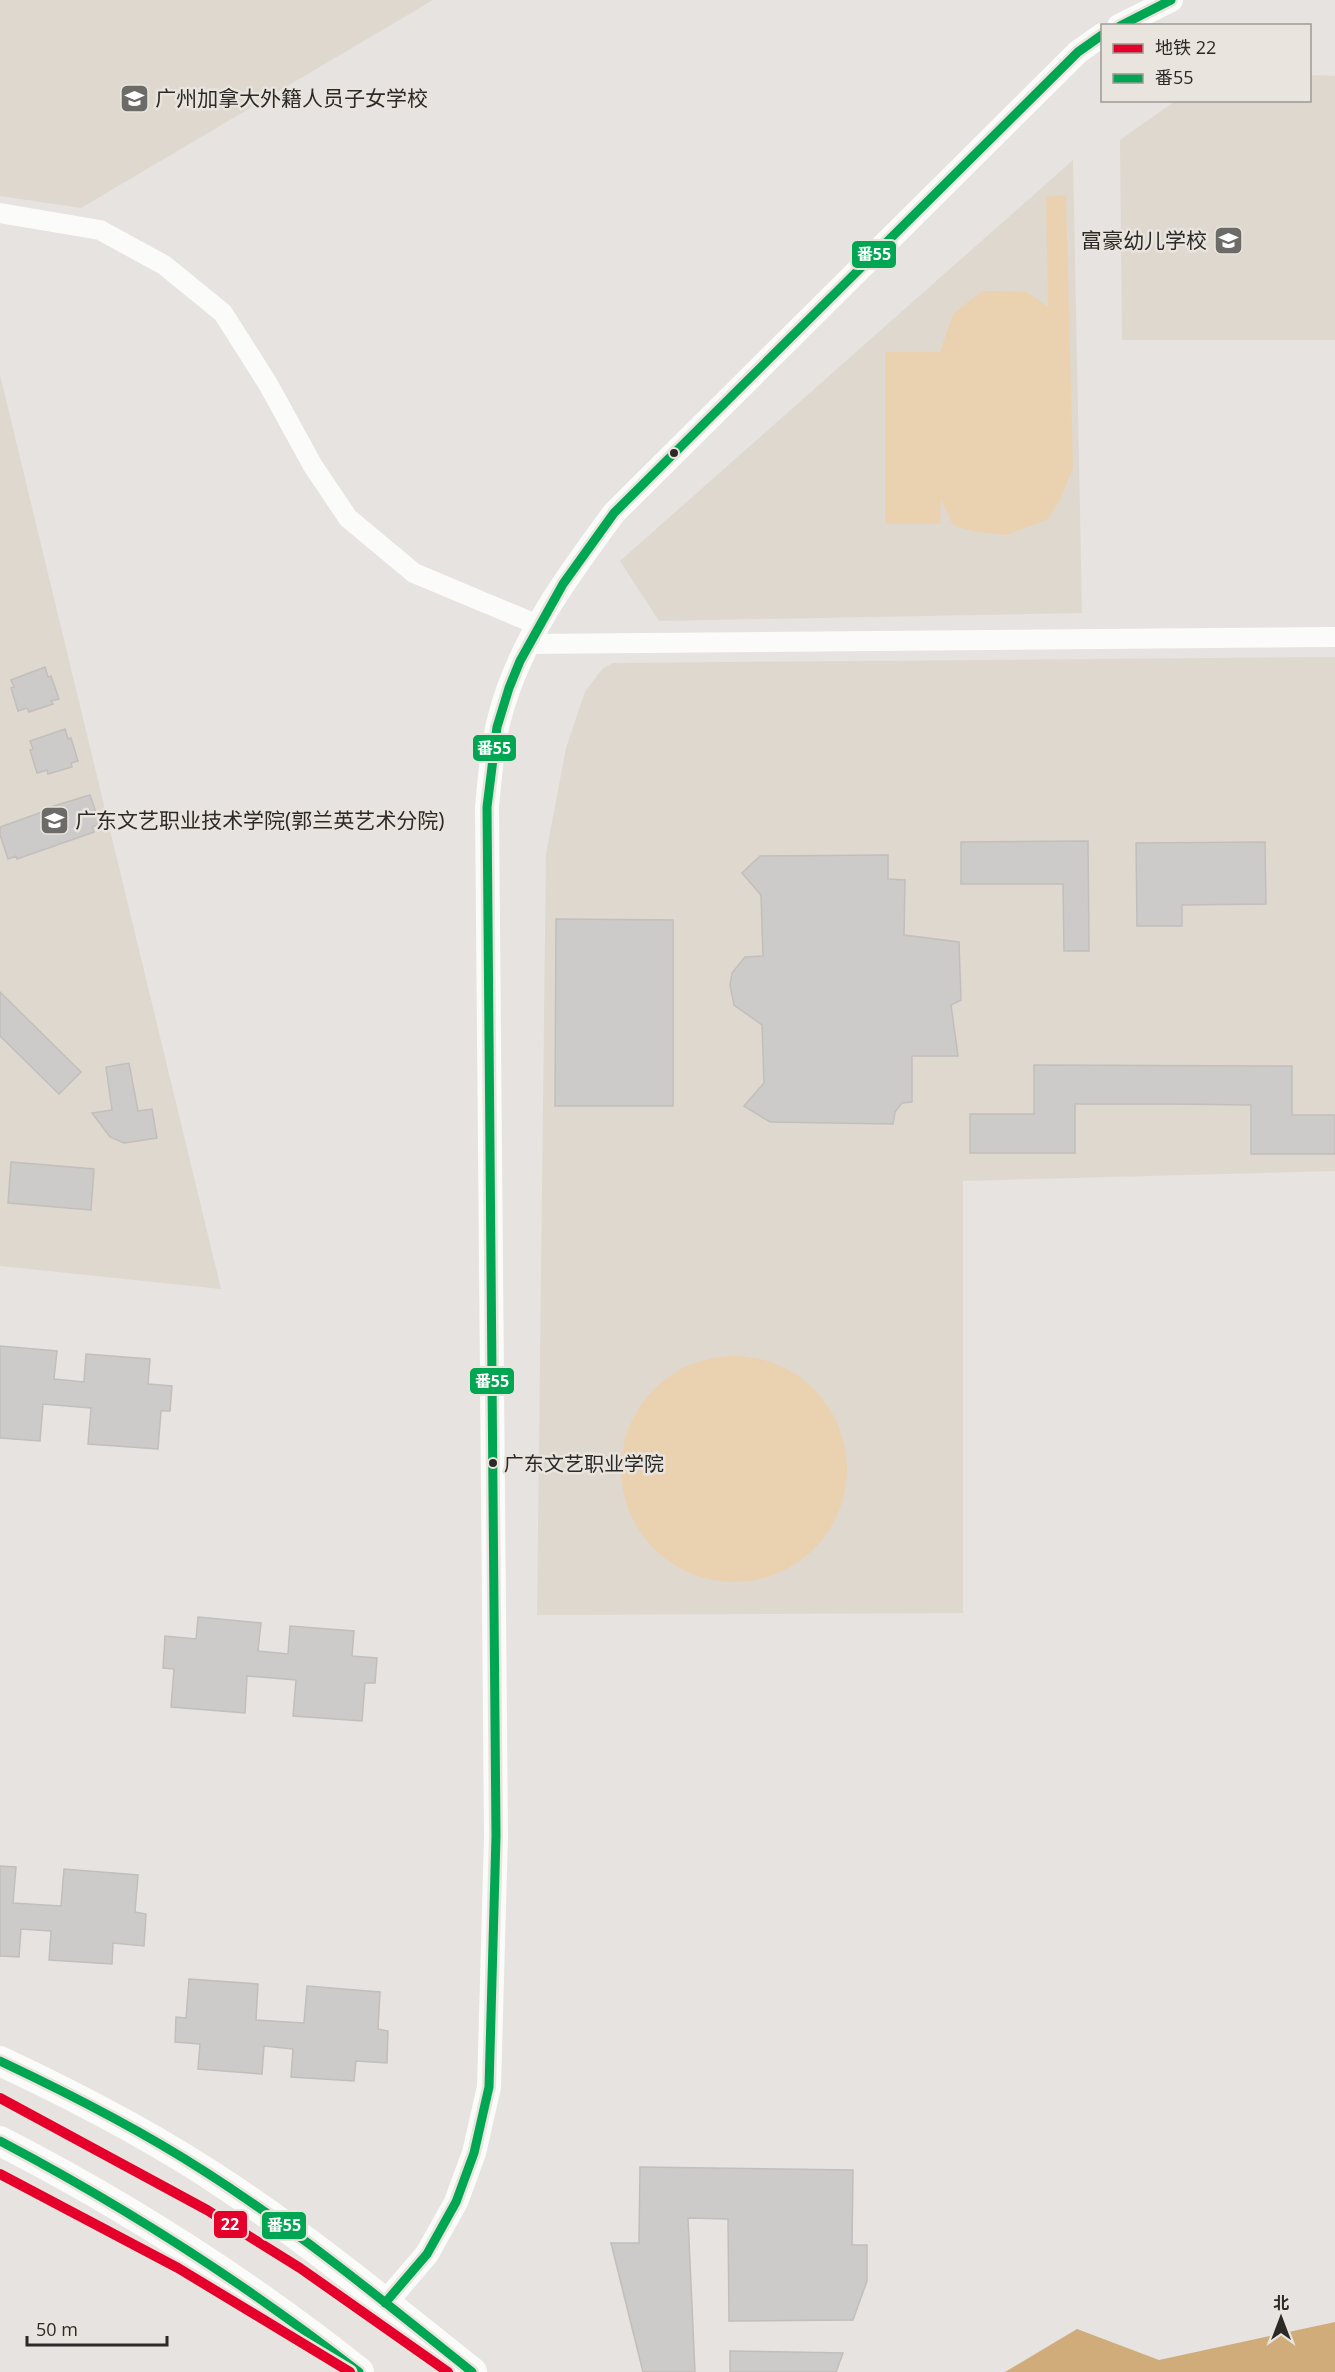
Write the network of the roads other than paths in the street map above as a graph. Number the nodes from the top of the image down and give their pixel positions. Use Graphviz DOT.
graph roads {
  1 [pos="1171,0"];
  2 [pos="1123,24"];
  3 [pos="1101,36"];
  4 [pos="0,213"];
  5 [pos="532,635"];
  6 [pos="1335,637"];
  7 [pos="0,2061"];
  8 [pos="0,2141"];
  9 [pos="385,2303"];
  10 [pos="359,2372"];
  11 [pos="472,2372"];
  1 -- 2 [label="street"];
  3 -- 5 [label="street"];
  4 -- 5 [label="street"];
  5 -- 6 [label="street"];
  5 -- 9 [label="street"];
  7 -- 9 [label="main road"];
  8 -- 10 [label="main road"];
  9 -- 11 [label="main road"];
}
